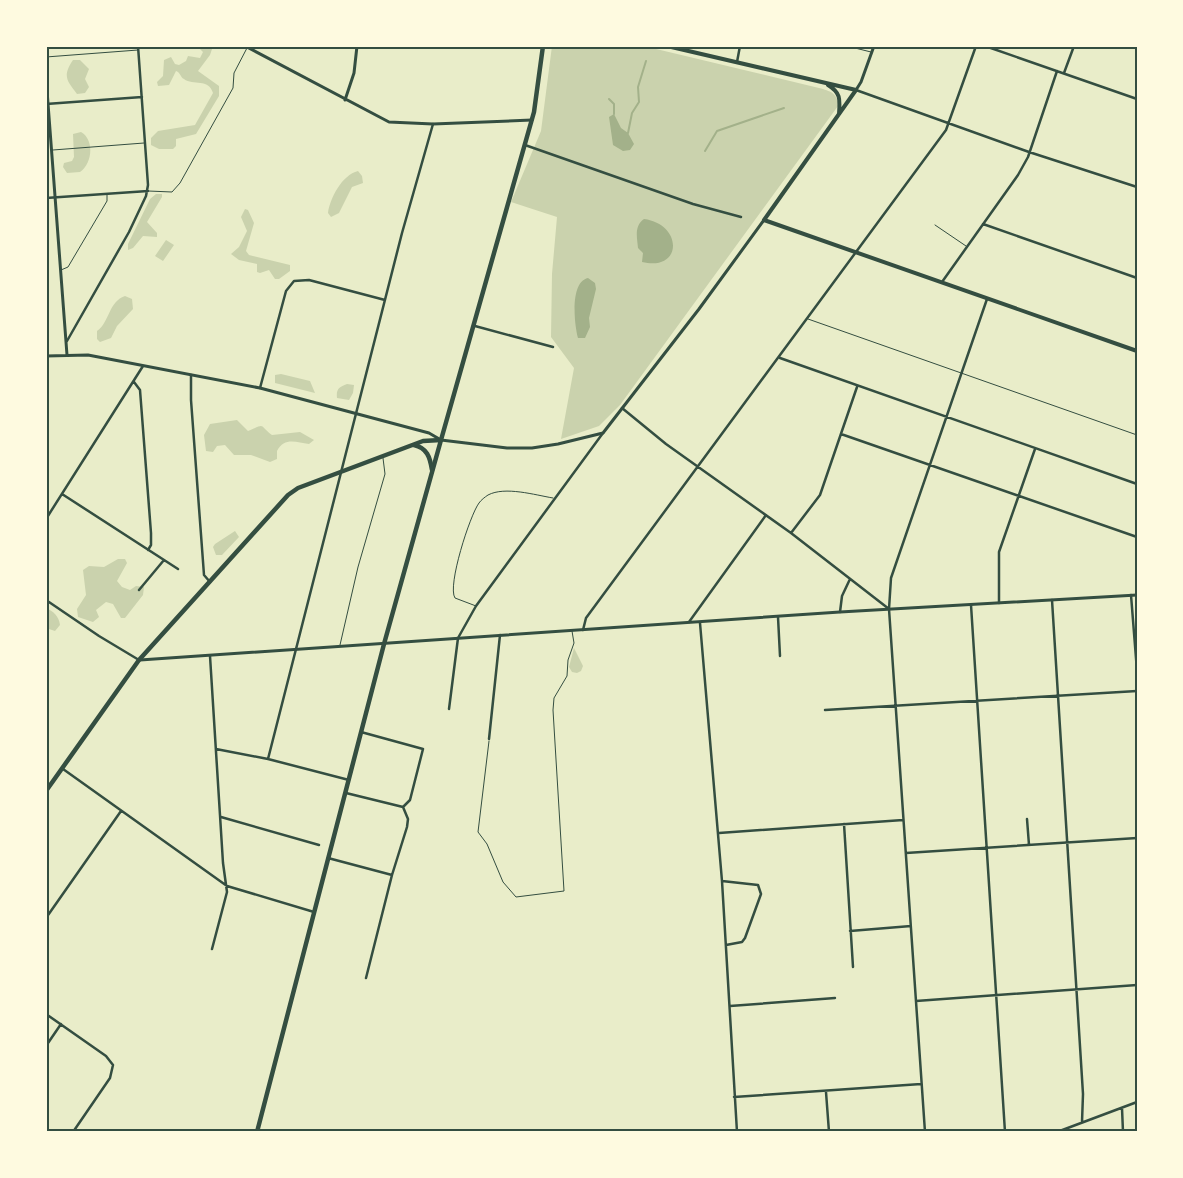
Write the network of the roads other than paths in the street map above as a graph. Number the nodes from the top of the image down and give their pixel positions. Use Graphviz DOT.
graph roads {
  1 [pos="357,46"];
  2 [pos="543,46"];
  3 [pos="667,46"];
  4 [pos="740,46"];
  5 [pos="847,46"];
  6 [pos="874,46"];
  7 [pos="976,46"];
  8 [pos="985,46"];
  9 [pos="1074,46"];
  10 [pos="246,47"];
  11 [pos="138,48"];
  12 [pos="872,52"];
  13 [pos="46,57"];
  14 [pos="737,62"];
  15 [pos="1057,71"];
  16 [pos="1064,73"];
  17 [pos="46,77"];
  18 [pos="824,82"];
  19 [pos="856,90"];
  20 [pos="142,97"];
  21 [pos="1137,99"];
  22 [pos="345,100"];
  23 [pos="47,104"];
  24 [pos="838,115"];
  25 [pos="532,120"];
  26 [pos="949,123"];
  27 [pos="434,124"];
  28 [pos="145,143"];
  29 [pos="524,145"];
  30 [pos="52,150"];
  31 [pos="1029,152"];
  32 [pos="1137,187"];
  33 [pos="148,190"];
  34 [pos="107,193"];
  35 [pos="55,197"];
  36 [pos="46,198"];
  37 [pos="742,217"];
  38 [pos="764,220"];
  39 [pos="983,224"];
  40 [pos="935,225"];
  41 [pos="966,246"];
  42 [pos="856,253"];
  43 [pos="60,270"];
  44 [pos="1137,278"];
  45 [pos="941,283"];
  46 [pos="987,299"];
  47 [pos="385,300"];
  48 [pos="808,319"];
  49 [pos="473,325"];
  50 [pos="67,341"];
  51 [pos="553,348"];
  52 [pos="1137,351"];
  53 [pos="67,354"];
  54 [pos="46,356"];
  55 [pos="780,358"];
  56 [pos="143,366"];
  57 [pos="961,374"];
  58 [pos="191,375"];
  59 [pos="134,382"];
  60 [pos="857,387"];
  61 [pos="260,388"];
  62 [pos="622,408"];
  63 [pos="357,414"];
  64 [pos="946,418"];
  65 [pos="603,433"];
  66 [pos="842,434"];
  67 [pos="1137,434"];
  68 [pos="441,440"];
  69 [pos="412,445"];
  70 [pos="1035,449"];
  71 [pos="382,457"];
  72 [pos="699,466"];
  73 [pos="931,466"];
  74 [pos="432,470"];
  75 [pos="341,473"];
  76 [pos="1137,484"];
  77 [pos="62,494"];
  78 [pos="1019,496"];
  79 [pos="556,499"];
  80 [pos="766,515"];
  81 [pos="46,519"];
  82 [pos="791,533"];
  83 [pos="1137,537"];
  84 [pos="148,550"];
  85 [pos="164,560"];
  86 [pos="178,569"];
  87 [pos="850,579"];
  88 [pos="210,582"];
  89 [pos="139,590"];
  90 [pos="1132,595"];
  91 [pos="1137,595"];
  92 [pos="1052,599"];
  93 [pos="46,600"];
  94 [pos="999,603"];
  95 [pos="971,605"];
  96 [pos="476,606"];
  97 [pos="889,609"];
  98 [pos="840,612"];
  99 [pos="778,617"];
  100 [pos="688,623"];
  101 [pos="700,623"];
  102 [pos="583,630"];
  103 [pos="572,631"];
  104 [pos="500,635"];
  105 [pos="458,638"];
  106 [pos="384,644"];
  107 [pos="339,647"];
  108 [pos="294,650"];
  109 [pos="210,656"];
  110 [pos="780,656"];
  111 [pos="139,660"];
  112 [pos="1137,671"];
  113 [pos="1137,691"];
  114 [pos="1058,697"];
  115 [pos="978,702"];
  116 [pos="896,706"];
  117 [pos="449,709"];
  118 [pos="825,710"];
  119 [pos="361,732"];
  120 [pos="489,739"];
  121 [pos="216,749"];
  122 [pos="268,759"];
  123 [pos="63,769"];
  124 [pos="349,780"];
  125 [pos="46,791"];
  126 [pos="345,793"];
  127 [pos="403,807"];
  128 [pos="121,811"];
  129 [pos="221,817"];
  130 [pos="1028,819"];
  131 [pos="903,820"];
  132 [pos="844,824"];
  133 [pos="719,833"];
  134 [pos="1137,838"];
  135 [pos="1068,843"];
  136 [pos="320,845"];
  137 [pos="1029,845"];
  138 [pos="987,848"];
  139 [pos="906,853"];
  140 [pos="328,858"];
  141 [pos="392,875"];
  142 [pos="722,880"];
  143 [pos="227,886"];
  144 [pos="314,912"];
  145 [pos="46,918"];
  146 [pos="911,926"];
  147 [pos="850,931"];
  148 [pos="726,945"];
  149 [pos="212,949"];
  150 [pos="853,967"];
  151 [pos="366,978"];
  152 [pos="1137,985"];
  153 [pos="1076,990"];
  154 [pos="995,996"];
  155 [pos="835,998"];
  156 [pos="916,1001"];
  157 [pos="730,1006"];
  158 [pos="46,1014"];
  159 [pos="60,1024"];
  160 [pos="46,1046"];
  161 [pos="921,1084"];
  162 [pos="826,1092"];
  163 [pos="734,1097"];
  164 [pos="1137,1102"];
  165 [pos="1122,1108"];
  166 [pos="1082,1122"];
  167 [pos="73,1132"];
  168 [pos="258,1132"];
  169 [pos="737,1132"];
  170 [pos="829,1132"];
  171 [pos="924,1132"];
  172 [pos="1005,1132"];
  173 [pos="1057,1132"];
  174 [pos="1123,1132"];
  1 -- 22 [label="street"];
  2 -- 25 [label="main road"];
  3 -- 14 [label="main road"];
  4 -- 14 [label="street"];
  5 -- 12 [label="lane"];
  6 -- 12 [label="street"];
  7 -- 26 [label="street"];
  8 -- 15 [label="street"];
  9 -- 16 [label="street"];
  10 -- 22 [label="street"];
  10 -- 33 [label="lane"];
  11 -- 13 [label="lane"];
  11 -- 20 [label="street"];
  12 -- 19 [label="street"];
  14 -- 18 [label="main road"];
  15 -- 16 [label="street"];
  15 -- 31 [label="street"];
  16 -- 21 [label="street"];
  17 -- 23 [label="street"];
  18 -- 19 [label="main road"];
  18 -- 24 [label="main road"];
  19 -- 24 [label="main road"];
  19 -- 26 [label="street"];
  20 -- 23 [label="street"];
  20 -- 28 [label="street"];
  22 -- 27 [label="street"];
  23 -- 30 [label="street"];
  24 -- 38 [label="main road"];
  25 -- 27 [label="street"];
  25 -- 29 [label="main road"];
  26 -- 31 [label="street"];
  26 -- 42 [label="street"];
  27 -- 47 [label="street"];
  28 -- 30 [label="lane"];
  28 -- 33 [label="street"];
  29 -- 37 [label="street"];
  29 -- 49 [label="main road"];
  30 -- 35 [label="street"];
  31 -- 32 [label="street"];
  31 -- 39 [label="street"];
  33 -- 34 [label="street"];
  33 -- 50 [label="street"];
  34 -- 35 [label="street"];
  34 -- 43 [label="lane"];
  35 -- 36 [label="street"];
  35 -- 43 [label="street"];
  38 -- 42 [label="main road"];
  38 -- 62 [label="street"];
  39 -- 41 [label="street"];
  39 -- 44 [label="street"];
  40 -- 41 [label="lane"];
  41 -- 45 [label="street"];
  42 -- 45 [label="main road"];
  42 -- 48 [label="street"];
  43 -- 50 [label="street"];
  45 -- 46 [label="main road"];
  46 -- 52 [label="main road"];
  46 -- 57 [label="street"];
  47 -- 61 [label="street"];
  47 -- 63 [label="street"];
  48 -- 55 [label="street"];
  48 -- 57 [label="lane"];
  49 -- 51 [label="street"];
  49 -- 68 [label="main road"];
  50 -- 53 [label="street"];
  53 -- 54 [label="street"];
  53 -- 56 [label="street"];
  55 -- 60 [label="street"];
  55 -- 72 [label="street"];
  56 -- 58 [label="street"];
  56 -- 59 [label="street"];
  57 -- 64 [label="street"];
  57 -- 67 [label="lane"];
  58 -- 61 [label="street"];
  58 -- 88 [label="street"];
  59 -- 77 [label="street"];
  59 -- 84 [label="street"];
  60 -- 64 [label="street"];
  60 -- 66 [label="street"];
  61 -- 63 [label="street"];
  62 -- 65 [label="street"];
  62 -- 72 [label="street"];
  63 -- 68 [label="street"];
  63 -- 75 [label="street"];
  64 -- 70 [label="street"];
  64 -- 73 [label="street"];
  65 -- 68 [label="street"];
  65 -- 79 [label="street"];
  66 -- 73 [label="street"];
  66 -- 82 [label="street"];
  68 -- 69 [label="main road"];
  68 -- 74 [label="main road"];
  69 -- 71 [label="main road"];
  69 -- 74 [label="main road"];
  70 -- 76 [label="street"];
  70 -- 78 [label="street"];
  71 -- 75 [label="main road"];
  71 -- 107 [label="lane"];
  72 -- 80 [label="street"];
  72 -- 102 [label="street"];
  73 -- 78 [label="street"];
  73 -- 97 [label="street"];
  74 -- 106 [label="main road"];
  75 -- 88 [label="main road"];
  75 -- 108 [label="street"];
  77 -- 81 [label="street"];
  77 -- 84 [label="street"];
  78 -- 83 [label="street"];
  78 -- 94 [label="street"];
  79 -- 96 [label="street"];
  79 -- 96 [label="lane"];
  80 -- 82 [label="street"];
  80 -- 100 [label="street"];
  82 -- 87 [label="street"];
  84 -- 85 [label="street"];
  85 -- 86 [label="street"];
  85 -- 89 [label="street"];
  87 -- 97 [label="street"];
  87 -- 98 [label="street"];
  88 -- 111 [label="main road"];
  90 -- 91 [label="street"];
  90 -- 92 [label="street"];
  90 -- 112 [label="street"];
  92 -- 94 [label="street"];
  92 -- 114 [label="street"];
  93 -- 111 [label="street"];
  94 -- 95 [label="street"];
  95 -- 97 [label="street"];
  95 -- 115 [label="street"];
  96 -- 105 [label="street"];
  97 -- 98 [label="street"];
  97 -- 116 [label="street"];
  98 -- 99 [label="street"];
  99 -- 101 [label="street"];
  99 -- 110 [label="street"];
  100 -- 101 [label="street"];
  100 -- 102 [label="street"];
  101 -- 133 [label="street"];
  102 -- 103 [label="street"];
  103 -- 104 [label="street"];
  103 -- 120 [label="lane"];
  104 -- 105 [label="street"];
  104 -- 120 [label="street"];
  105 -- 106 [label="street"];
  105 -- 117 [label="street"];
  106 -- 107 [label="street"];
  106 -- 119 [label="main road"];
  107 -- 108 [label="street"];
  108 -- 109 [label="street"];
  108 -- 122 [label="street"];
  109 -- 111 [label="street"];
  109 -- 121 [label="street"];
  111 -- 123 [label="main road"];
  113 -- 114 [label="street"];
  114 -- 115 [label="street"];
  114 -- 135 [label="street"];
  115 -- 116 [label="street"];
  115 -- 138 [label="street"];
  116 -- 118 [label="street"];
  116 -- 131 [label="street"];
  119 -- 124 [label="main road"];
  119 -- 127 [label="street"];
  121 -- 122 [label="street"];
  121 -- 129 [label="street"];
  122 -- 124 [label="street"];
  123 -- 125 [label="main road"];
  123 -- 128 [label="street"];
  124 -- 126 [label="main road"];
  126 -- 127 [label="street"];
  126 -- 140 [label="main road"];
  127 -- 141 [label="street"];
  128 -- 143 [label="street"];
  128 -- 145 [label="street"];
  129 -- 136 [label="street"];
  129 -- 143 [label="street"];
  130 -- 137 [label="street"];
  131 -- 132 [label="street"];
  131 -- 139 [label="street"];
  132 -- 133 [label="street"];
  132 -- 147 [label="street"];
  133 -- 142 [label="street"];
  134 -- 135 [label="street"];
  135 -- 137 [label="street"];
  135 -- 153 [label="street"];
  137 -- 138 [label="street"];
  138 -- 139 [label="street"];
  138 -- 154 [label="street"];
  139 -- 146 [label="street"];
  140 -- 141 [label="street"];
  140 -- 144 [label="main road"];
  141 -- 151 [label="street"];
  142 -- 148 [label="street"];
  142 -- 148 [label="street"];
  143 -- 144 [label="street"];
  143 -- 149 [label="street"];
  144 -- 168 [label="main road"];
  146 -- 147 [label="street"];
  146 -- 156 [label="street"];
  147 -- 150 [label="street"];
  148 -- 157 [label="street"];
  152 -- 153 [label="street"];
  153 -- 154 [label="street"];
  153 -- 166 [label="street"];
  154 -- 156 [label="street"];
  154 -- 172 [label="street"];
  155 -- 157 [label="street"];
  156 -- 161 [label="street"];
  157 -- 163 [label="street"];
  158 -- 159 [label="street"];
  159 -- 160 [label="street"];
  159 -- 167 [label="street"];
  161 -- 162 [label="street"];
  161 -- 171 [label="street"];
  162 -- 163 [label="street"];
  162 -- 170 [label="street"];
  163 -- 169 [label="street"];
  164 -- 165 [label="street"];
  165 -- 166 [label="street"];
  165 -- 174 [label="street"];
  166 -- 173 [label="street"];
}
